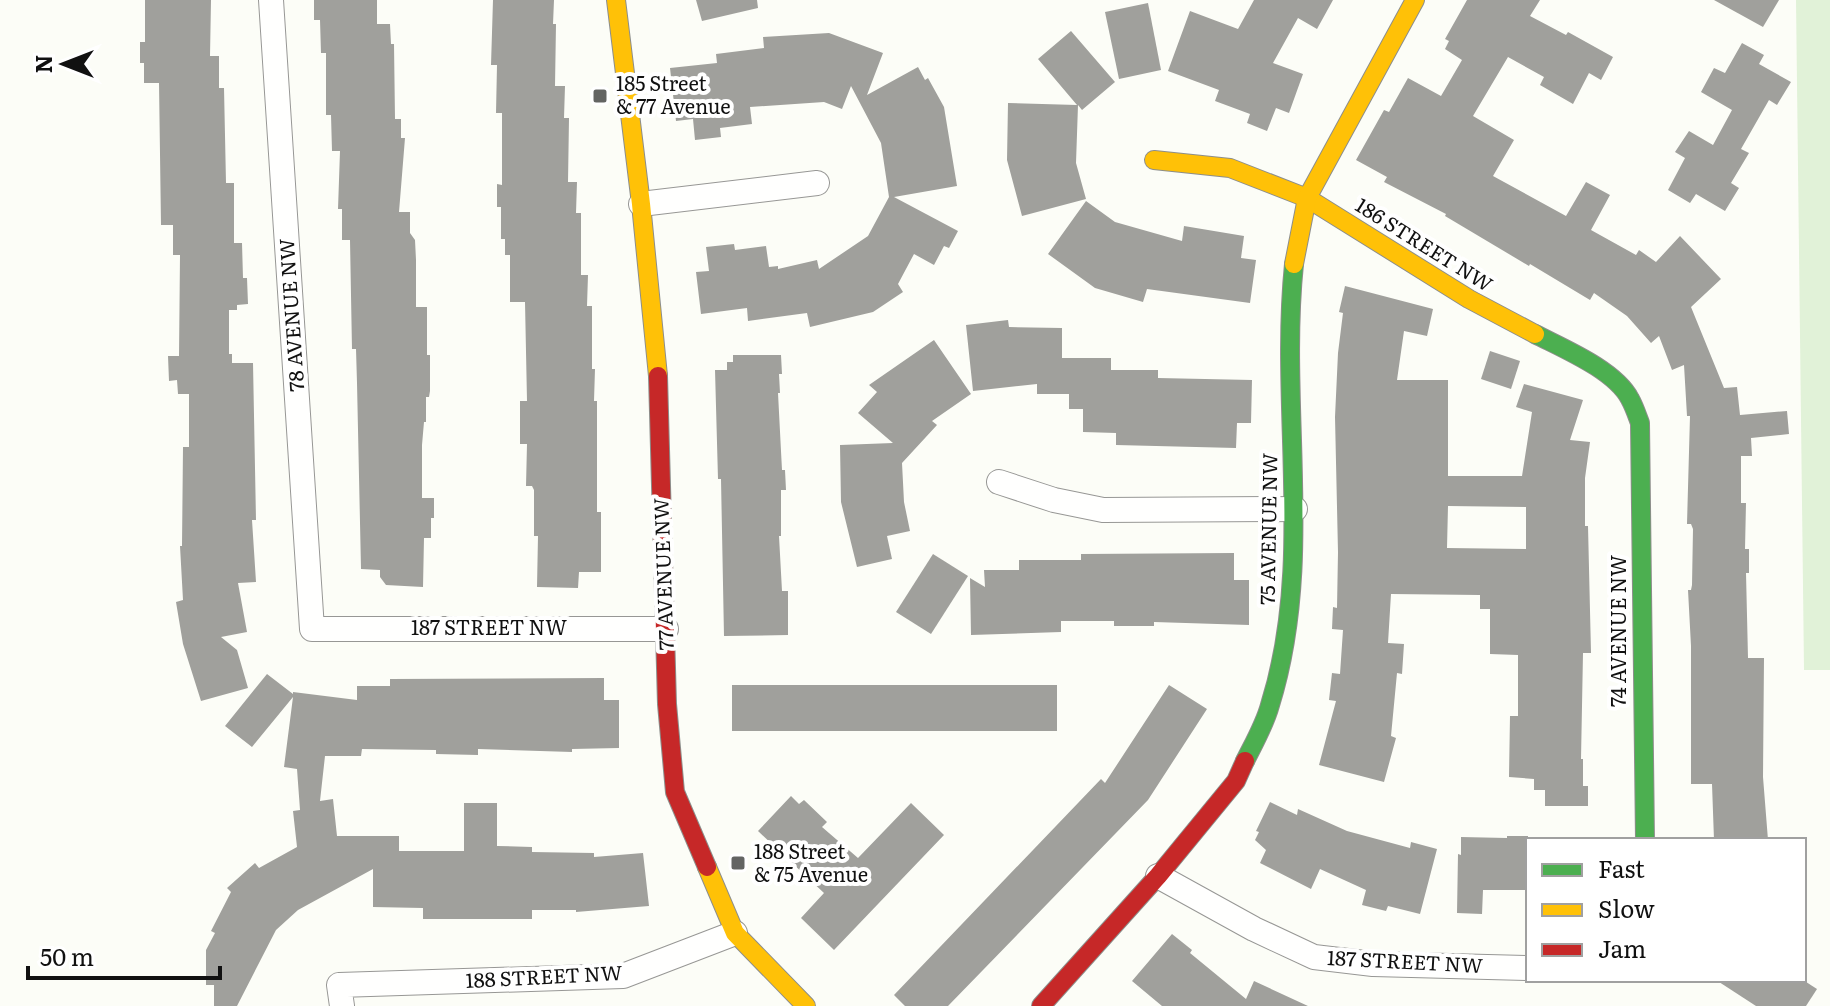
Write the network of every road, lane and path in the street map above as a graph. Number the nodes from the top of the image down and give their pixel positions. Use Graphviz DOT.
graph roads {
  1 [pos="271,0"];
  2 [pos="616,0"];
  3 [pos="1415,0"];
  4 [pos="1154,160"];
  5 [pos="817,183"];
  6 [pos="1307,198"];
  7 [pos="641,204"];
  8 [pos="1640,423"];
  9 [pos="999,482"];
  10 [pos="1295,509"];
  11 [pos="312,629"];
  12 [pos="666,629"];
  13 [pos="1645,838"];
  14 [pos="1158,876"];
  15 [pos="735,933"];
  16 [pos="1526,968"];
  17 [pos="340,996"];
  18 [pos="806,1006"];
  19 [pos="1041,1006"];
  1 -- 11 [label="street, 78 AVENUE NW"];
  2 -- 7 [label="street, 77 AVENUE NW"];
  3 -- 6 [label="street, 75 AVENUE NW"];
  4 -- 6 [label="street, 186 STREET NW"];
  5 -- 7 [label="street"];
  6 -- 8 [label="street, 186 STREET NW"];
  6 -- 10 [label="street, 75 AVENUE NW"];
  7 -- 12 [label="street, 77 AVENUE NW"];
  8 -- 13 [label="street, 74 AVENUE NW"];
  9 -- 10 [label="street"];
  10 -- 14 [label="street, 75 AVENUE NW"];
  11 -- 12 [label="street, 187 STREET NW"];
  12 -- 15 [label="street, 77 AVENUE NW"];
  14 -- 16 [label="street, 187 STREET NW"];
  14 -- 19 [label="street, 75 AVENUE NW"];
  15 -- 17 [label="street, 188 STREET NW"];
  15 -- 18 [label="street"];
}
